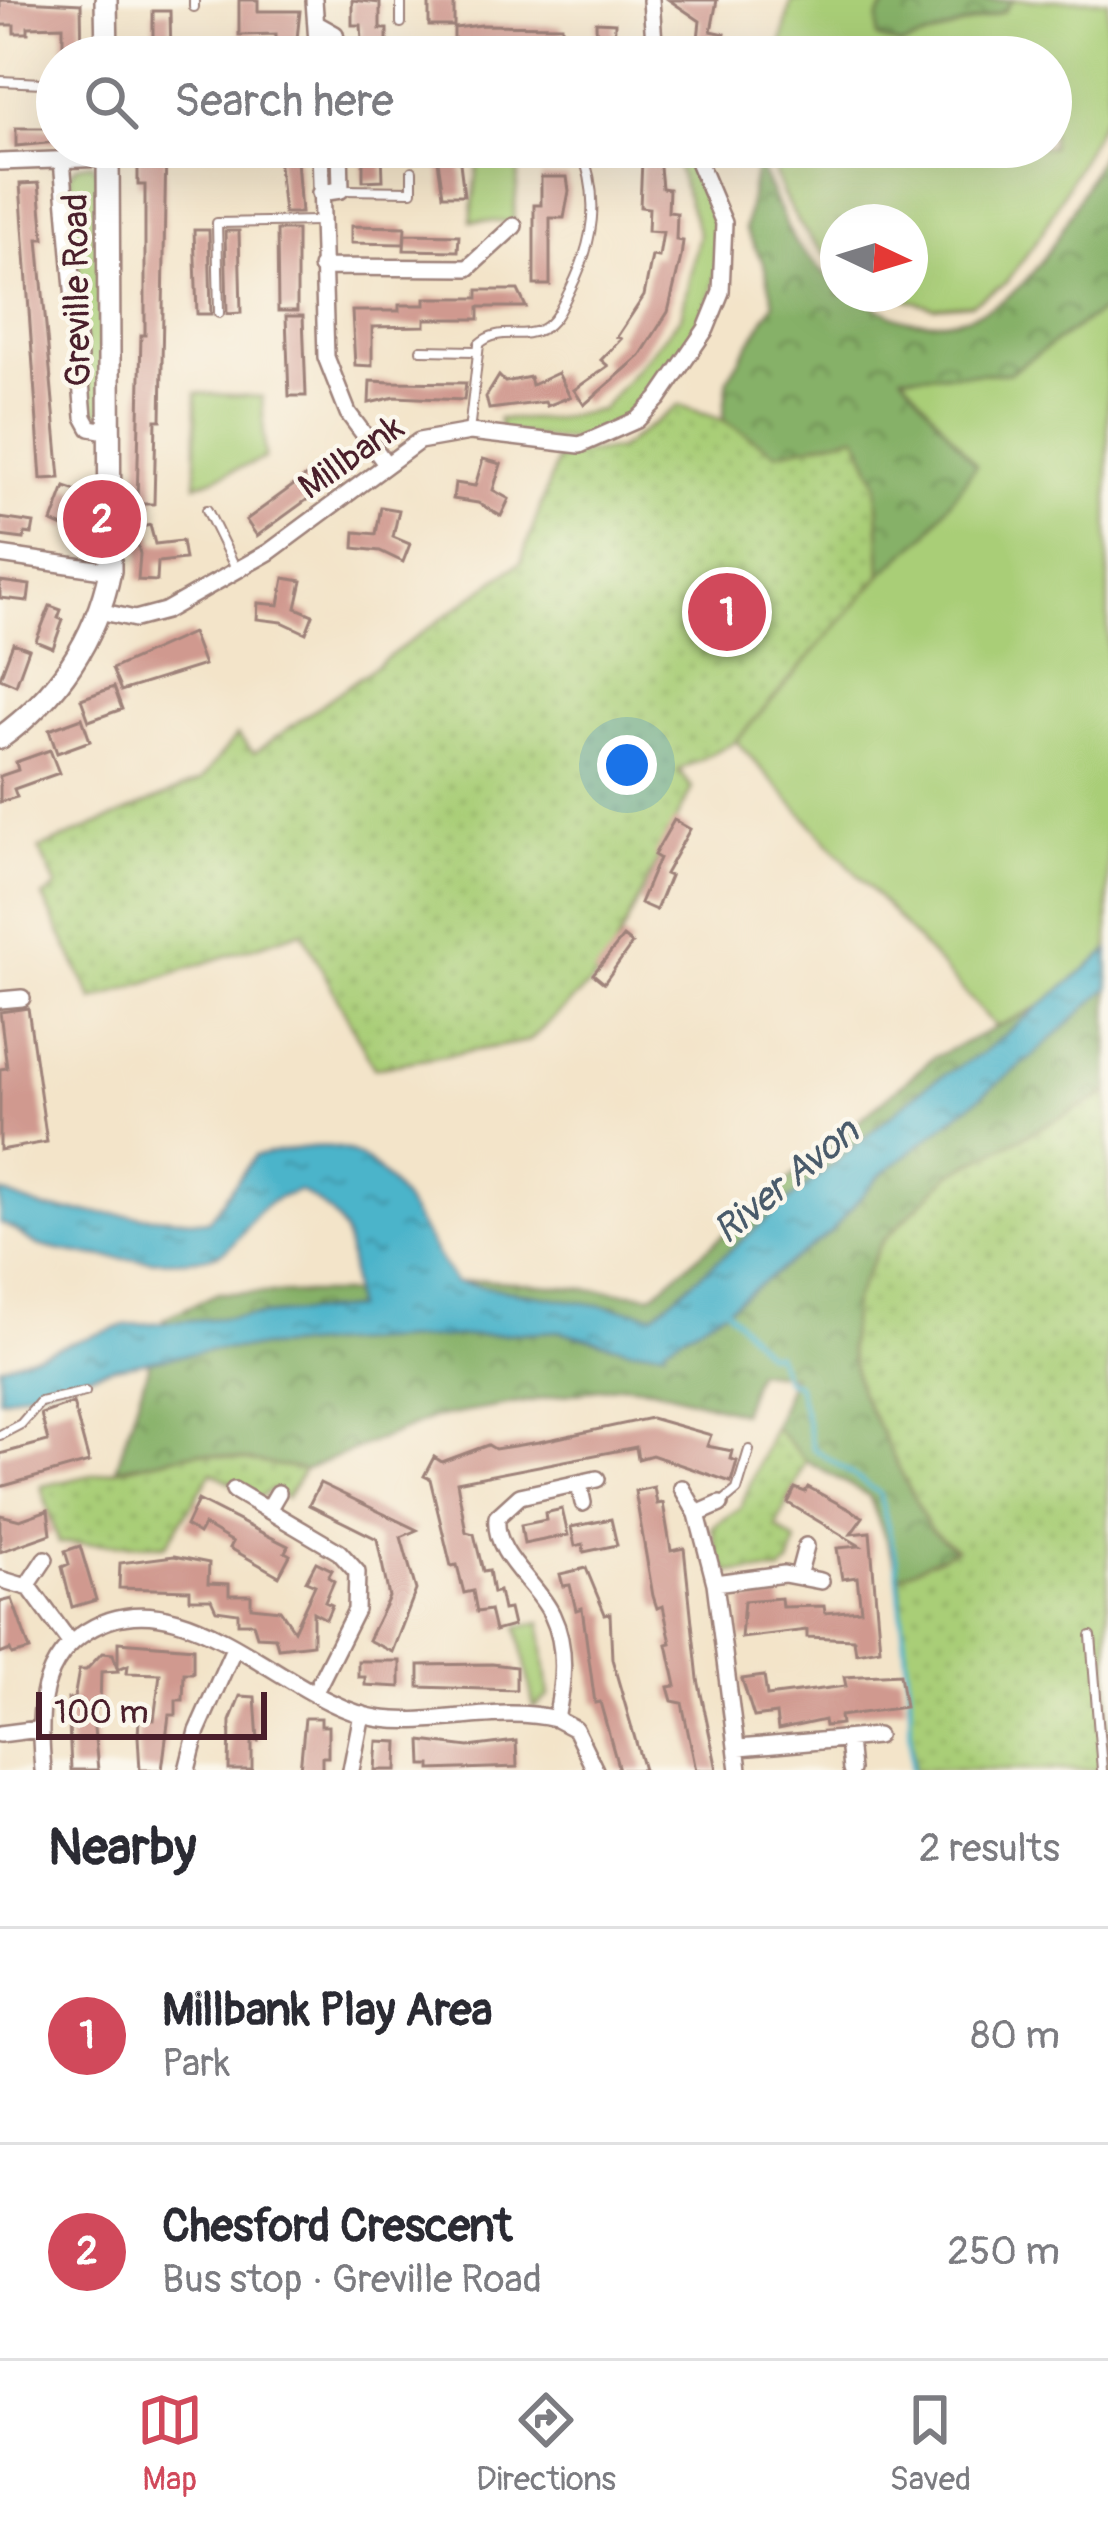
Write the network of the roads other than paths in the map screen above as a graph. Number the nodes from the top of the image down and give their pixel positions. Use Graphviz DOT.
graph roads {
  1 [pos="106,0"];
  2 [pos="314,0"];
  3 [pos="401,0"];
  4 [pos="651,0"];
  5 [pos="400,23"];
  6 [pos="317,24"];
  7 [pos="107,36"];
  8 [pos="317,36"];
  9 [pos="335,36"];
  10 [pos="654,36"];
  11 [pos="0,81"];
  12 [pos="36,83"];
  13 [pos="36,161"];
  14 [pos="0,162"];
  15 [pos="63,168"];
  16 [pos="108,168"];
  17 [pos="320,168"];
  18 [pos="340,168"];
  19 [pos="587,168"];
  20 [pos="701,168"];
  21 [pos="412,171"];
  22 [pos="340,190"];
  23 [pos="320,193"];
  24 [pos="321,221"];
  25 [pos="514,226"];
  26 [pos="321,267"];
  27 [pos="219,313"];
  28 [pos="422,350"];
  29 [pos="475,351"];
  30 [pos="112,432"];
  31 [pos="469,432"];
  32 [pos="386,464"];
  33 [pos="207,510"];
  34 [pos="0,555"];
  35 [pos="110,571"];
  36 [pos="236,571"];
  37 [pos="99,611"];
  38 [pos="0,738"];
  39 [pos="0,986"];
  40 [pos="22,998"];
  41 [pos="1,1000"];
  42 [pos="85,1392"];
  43 [pos="0,1435"];
  44 [pos="749,1450"];
  45 [pos="597,1479"];
  46 [pos="579,1484"];
  47 [pos="682,1488"];
  48 [pos="234,1490"];
  49 [pos="278,1493"];
  50 [pos="584,1504"];
  51 [pos="720,1504"];
  52 [pos="268,1510"];
  53 [pos="697,1514"];
  54 [pos="806,1546"];
  55 [pos="45,1559"];
  56 [pos="798,1576"];
  57 [pos="0,1579"];
  58 [pos="821,1581"];
  59 [pos="715,1582"];
  60 [pos="27,1586"];
  61 [pos="1091,1636"];
  62 [pos="71,1644"];
  63 [pos="234,1648"];
  64 [pos="316,1690"];
  65 [pos="362,1714"];
  66 [pos="556,1719"];
  67 [pos="39,1729"];
  68 [pos="0,1734"];
  69 [pos="877,1736"];
  70 [pos="848,1740"];
  71 [pos="739,1748"];
  72 [pos="43,1770"];
  73 [pos="187,1770"];
  74 [pos="350,1770"];
  75 [pos="595,1770"];
  76 [pos="739,1770"];
  77 [pos="851,1770"];
  78 [pos="1102,1770"];
  1 -- 7 [label="street"];
  2 -- 6 [label="street"];
  3 -- 5 [label="lane"];
  4 -- 10 [label="street"];
  6 -- 8 [label="street"];
  6 -- 9 [label="street"];
  11 -- 12 [label="lane"];
  13 -- 14 [label="street"];
  15 -- 30 [label="street, Greville Road"];
  16 -- 30 [label="street, Greville Road"];
  17 -- 23 [label="street"];
  18 -- 22 [label="street"];
  19 -- 29 [label="lane"];
  20 -- 31 [label="street, Millbank"];
  21 -- 22 [label="lane"];
  22 -- 23 [label="street"];
  23 -- 24 [label="street"];
  24 -- 26 [label="street"];
  24 -- 27 [label="lane"];
  25 -- 26 [label="street"];
  26 -- 32 [label="street"];
  28 -- 29 [label="lane"];
  29 -- 31 [label="lane"];
  30 -- 35 [label="street, Greville Road"];
  31 -- 32 [label="street, Millbank"];
  32 -- 36 [label="street, Millbank"];
  33 -- 36 [label="lane"];
  34 -- 35 [label="street"];
  35 -- 37 [label="street, Greville Road"];
  36 -- 37 [label="street, Millbank"];
  37 -- 38 [label="street, Greville Road"];
  39 -- 41 [label="lane"];
  40 -- 41 [label="street"];
  42 -- 43 [label="lane"];
  44 -- 51 [label="lane"];
  45 -- 46 [label="street"];
  46 -- 50 [label="street"];
  46 -- 66 [label="street"];
  47 -- 53 [label="street"];
  48 -- 52 [label="street"];
  49 -- 52 [label="street"];
  51 -- 53 [label="street"];
  52 -- 64 [label="street"];
  53 -- 59 [label="street"];
  54 -- 56 [label="street"];
  55 -- 60 [label="street"];
  56 -- 58 [label="street"];
  56 -- 59 [label="street"];
  57 -- 60 [label="street"];
  59 -- 71 [label="street"];
  60 -- 62 [label="street"];
  61 -- 78 [label="lane"];
  62 -- 63 [label="street"];
  62 -- 67 [label="street"];
  63 -- 64 [label="street"];
  63 -- 73 [label="street"];
  64 -- 65 [label="street"];
  65 -- 66 [label="street"];
  65 -- 74 [label="street"];
  66 -- 75 [label="street"];
  67 -- 68 [label="street"];
  67 -- 72 [label="street"];
  69 -- 70 [label="street"];
  70 -- 71 [label="street"];
  70 -- 77 [label="street"];
  71 -- 76 [label="street"];
}
